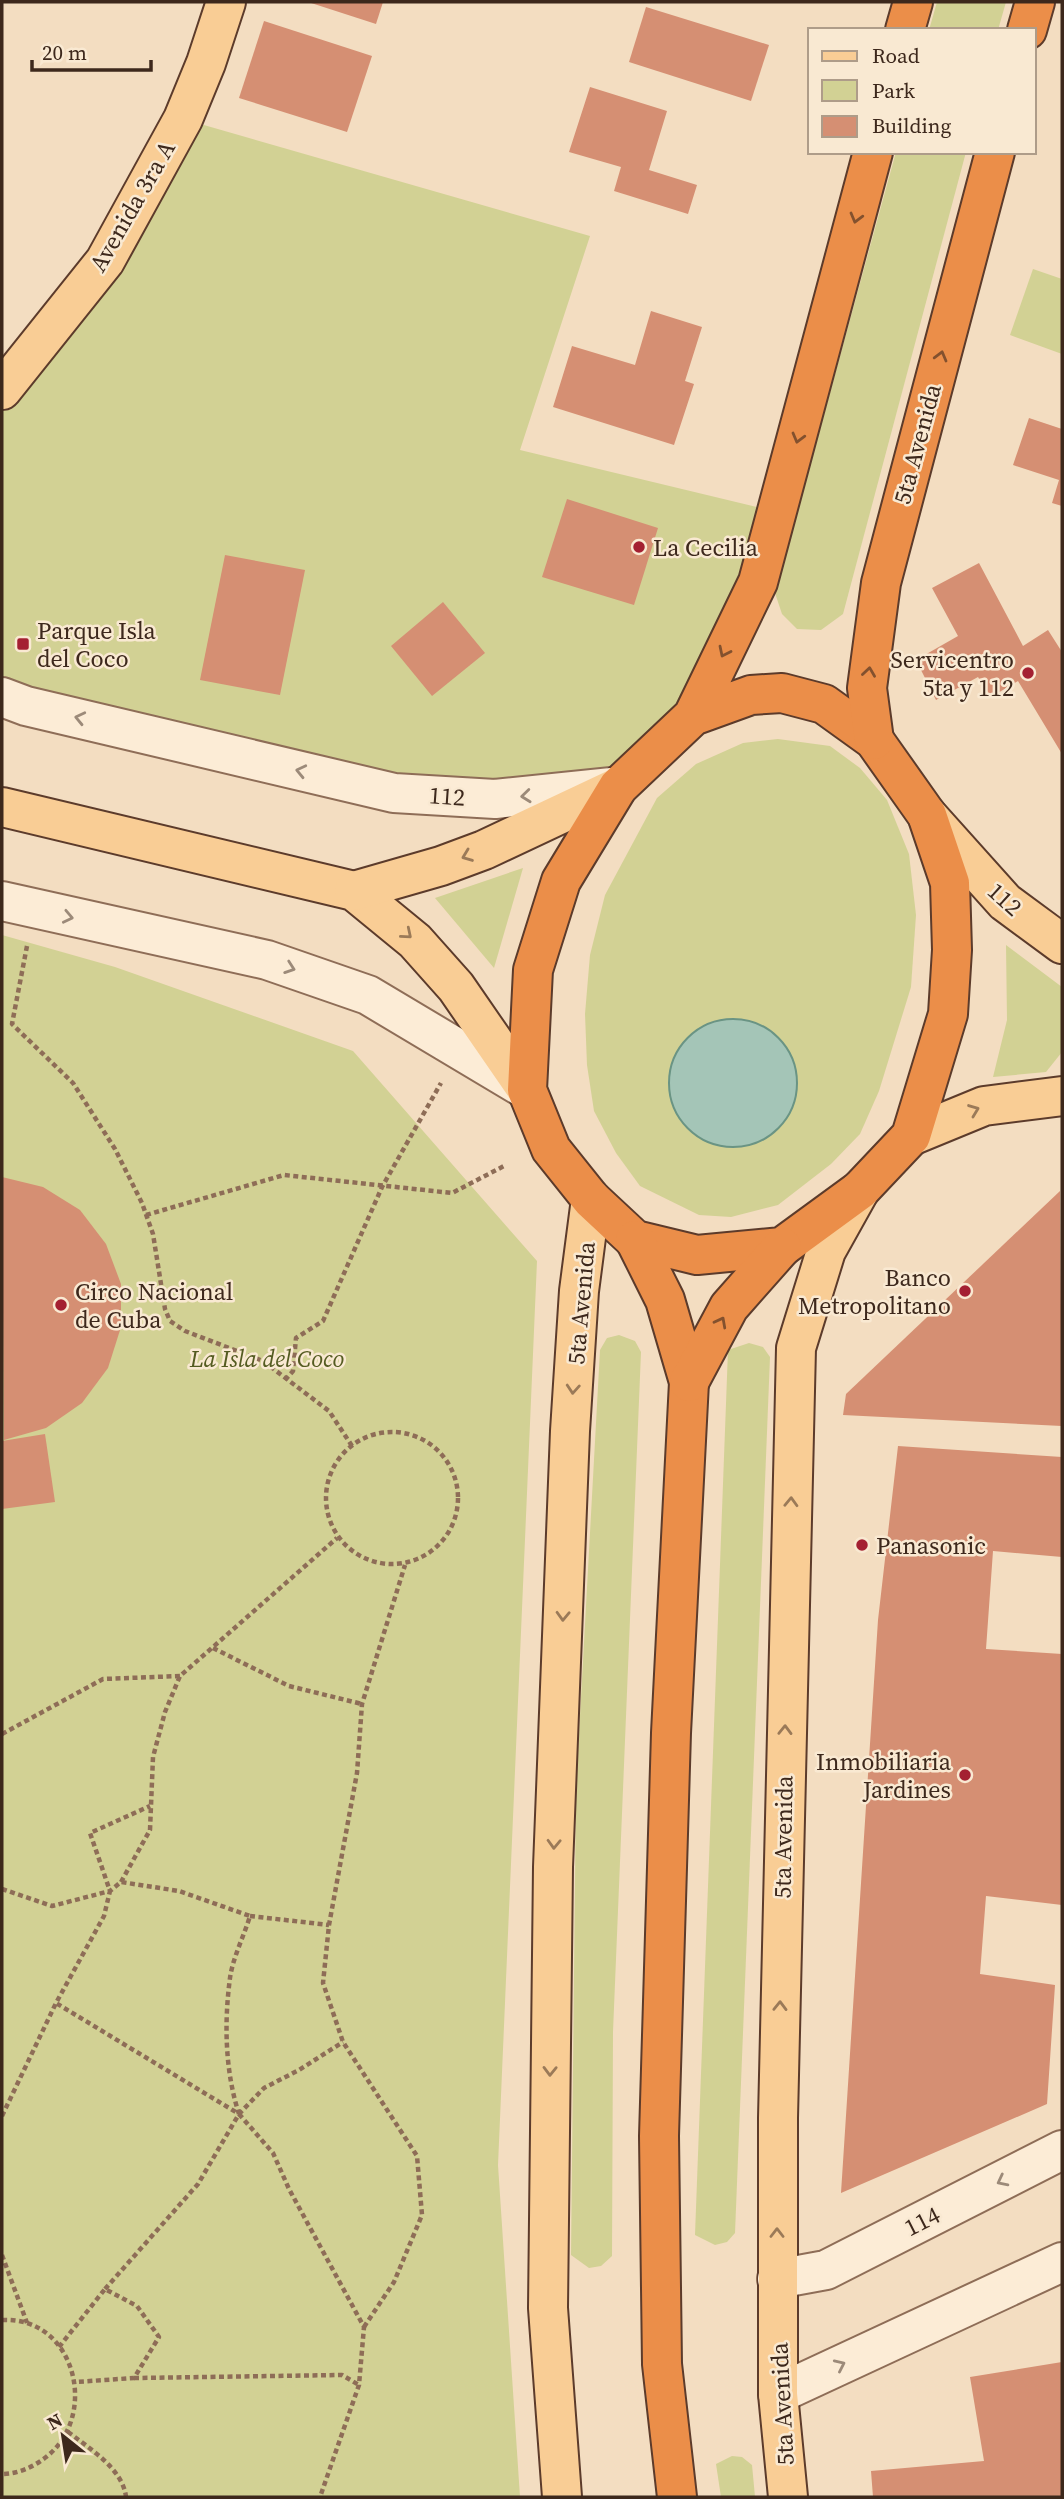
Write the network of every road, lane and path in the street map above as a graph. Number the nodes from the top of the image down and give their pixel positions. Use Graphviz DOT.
graph roads {
  1 [pos="226,2"];
  2 [pos="913,2"];
  3 [pos="1035,2"];
  4 [pos="906,28"];
  5 [pos="1028,28"];
  6 [pos="872,154"];
  7 [pos="994,154"];
  8 [pos="2,390"];
  9 [pos="2,697"];
  10 [pos="693,716"];
  11 [pos="874,740"];
  12 [pos="618,787"];
  13 [pos="2,807"];
  14 [pos="927,815"];
  15 [pos="354,891"];
  16 [pos="17,905"];
  17 [pos="1062,944"];
  18 [pos="445,1076"];
  19 [pos="527,1090"];
  20 [pos="1062,1096"];
  21 [pos="911,1136"];
  22 [pos="504,1166"];
  23 [pos="382,1187"];
  24 [pos="860,1191"];
  25 [pos="591,1199"];
  26 [pos="146,1215"];
  27 [pos="635,1240"];
  28 [pos="782,1247"];
  29 [pos="285,1380"];
  30 [pos="689,1382"];
  31 [pos="352,1446"];
  32 [pos="337,1538"];
  33 [pos="405,1564"];
  34 [pos="213,1648"];
  35 [pos="180,1676"];
  36 [pos="362,1704"];
  37 [pos="2,1734"];
  38 [pos="150,1806"];
  39 [pos="121,1882"];
  40 [pos="2,1889"];
  41 [pos="110,1891"];
  42 [pos="250,1916"];
  43 [pos="329,1925"];
  44 [pos="56,2003"];
  45 [pos="343,2042"];
  46 [pos="239,2114"];
  47 [pos="2,2116"];
  48 [pos="1062,2150"];
  49 [pos="2,2255"];
  50 [pos="1062,2262"];
  51 [pos="777,2279"];
  52 [pos="105,2289"];
  53 [pos="2,2320"];
  54 [pos="28,2324"];
  55 [pos="364,2327"];
  56 [pos="59,2347"];
  57 [pos="134,2378"];
  58 [pos="76,2382"];
  59 [pos="359,2385"];
  60 [pos="778,2393"];
  61 [pos="68,2432"];
  62 [pos="2,2473"];
  63 [pos="126,2497"];
  64 [pos="320,2497"];
  65 [pos="562,2497"];
  66 [pos="677,2497"];
  67 [pos="788,2497"];
  1 -- 8 [label="main road, Avenida 3ra A"];
  2 -- 4 [label="highway"];
  3 -- 5 [label="highway"];
  6 -- 10 [label="highway, 5ta Avenida, one-way"];
  11 -- 7 [label="highway, 5ta Avenida, one-way"];
  12 -- 9 [label="street, 112, one-way"];
  10 -- 11 [label="highway, 5ta Avenida"];
  10 -- 12 [label="highway, 5ta Avenida"];
  11 -- 14 [label="highway, 5ta Avenida"];
  12 -- 15 [label="main road, one-way"];
  12 -- 19 [label="highway, 5ta Avenida"];
  13 -- 15 [label="main road"];
  14 -- 17 [label="main road, 112"];
  14 -- 21 [label="highway, 5ta Avenida"];
  15 -- 19 [label="main road, one-way"];
  16 -- 19 [label="street, one-way"];
  16 -- 26 [label="path"];
  18 -- 23 [label="path"];
  19 -- 25 [label="highway, 5ta Avenida"];
  21 -- 20 [label="main road, one-way"];
  21 -- 24 [label="highway, 5ta Avenida"];
  22 -- 23 [label="path"];
  23 -- 26 [label="path"];
  23 -- 29 [label="path"];
  24 -- 28 [label="highway, 5ta Avenida"];
  51 -- 24 [label="main road, 5ta Avenida, one-way"];
  25 -- 27 [label="highway, 5ta Avenida"];
  25 -- 65 [label="main road, 5ta Avenida, one-way"];
  26 -- 29 [label="path"];
  27 -- 28 [label="highway, 5ta Avenida"];
  27 -- 30 [label="highway, 5ta Avenida"];
  30 -- 28 [label="highway, 5ta Avenida, one-way"];
  29 -- 31 [label="path"];
  30 -- 66 [label="highway, 5ta Avenida"];
  31 -- 32 [label="path"];
  31 -- 33 [label="path"];
  32 -- 33 [label="path"];
  32 -- 34 [label="path"];
  33 -- 36 [label="path"];
  34 -- 35 [label="path"];
  34 -- 36 [label="path"];
  35 -- 37 [label="path"];
  35 -- 38 [label="path"];
  36 -- 43 [label="path"];
  38 -- 39 [label="path"];
  38 -- 41 [label="path"];
  39 -- 41 [label="path"];
  39 -- 42 [label="path"];
  40 -- 41 [label="path"];
  41 -- 44 [label="path"];
  42 -- 43 [label="path"];
  42 -- 46 [label="path"];
  43 -- 45 [label="path"];
  44 -- 46 [label="path"];
  44 -- 47 [label="path"];
  45 -- 46 [label="path"];
  45 -- 55 [label="path"];
  46 -- 52 [label="path"];
  46 -- 55 [label="path"];
  48 -- 51 [label="street, 114, one-way"];
  49 -- 54 [label="path"];
  60 -- 50 [label="street, one-way"];
  51 -- 60 [label="main road, 5ta Avenida"];
  52 -- 56 [label="path"];
  52 -- 57 [label="path"];
  53 -- 54 [label="path"];
  54 -- 56 [label="path"];
  55 -- 59 [label="path"];
  56 -- 58 [label="path"];
  57 -- 58 [label="path"];
  57 -- 59 [label="path"];
  58 -- 61 [label="path"];
  59 -- 64 [label="path"];
  60 -- 67 [label="main road, 5ta Avenida"];
  61 -- 62 [label="path"];
  61 -- 63 [label="path"];
}
